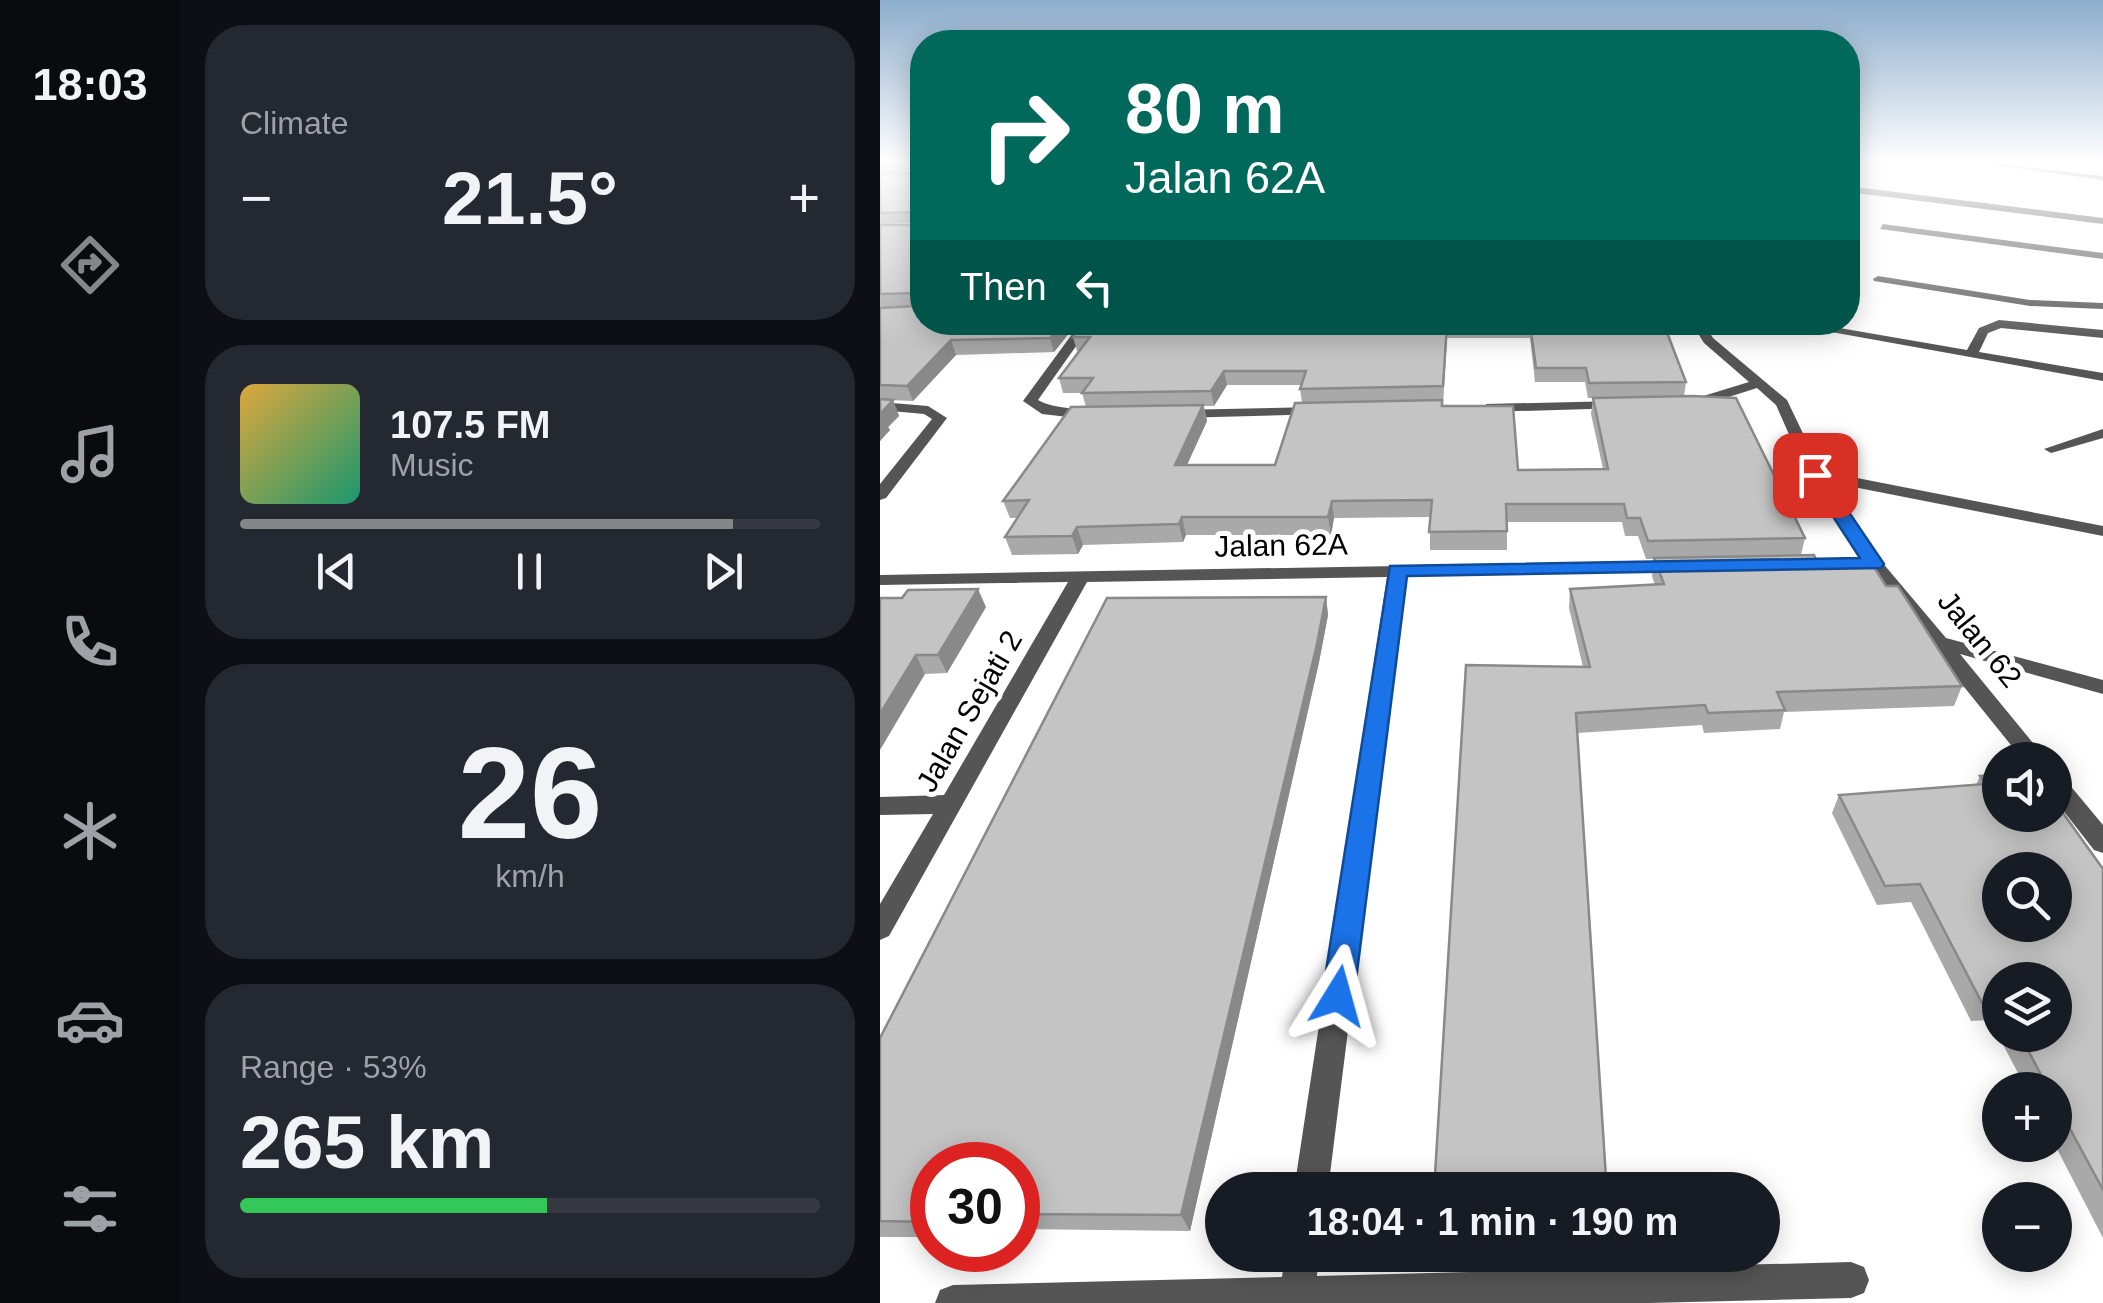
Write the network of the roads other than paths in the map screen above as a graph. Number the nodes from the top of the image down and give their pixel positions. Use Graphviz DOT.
graph roads {
  1 [pos="1883,226"];
  2 [pos="2103,256"];
  3 [pos="1878,279"];
  4 [pos="2103,306"];
  5 [pos="2103,334"];
  6 [pos="1077,335"];
  7 [pos="1705,335"];
  8 [pos="1858,335"];
  9 [pos="1971,354"];
  10 [pos="2103,377"];
  11 [pos="1756,384"];
  12 [pos="1676,404"];
  13 [pos="1638,405"];
  14 [pos="880,406"];
  15 [pos="1462,408"];
  16 [pos="1346,411"];
  17 [pos="1156,414"];
  18 [pos="1118,415"];
  19 [pos="2103,433"];
  20 [pos="2051,449"];
  21 [pos="1815,475"];
  22 [pos="880,495"];
  23 [pos="2103,531"];
  24 [pos="1874,564"];
  25 [pos="1775,565"];
  26 [pos="1695,566"];
  27 [pos="1397,570"];
  28 [pos="1081,576"];
  29 [pos="880,580"];
  30 [pos="1942,643"];
  31 [pos="2103,687"];
  32 [pos="2022,742"];
  33 [pos="951,804"];
  34 [pos="2072,805"];
  35 [pos="880,806"];
  36 [pos="2103,843"];
  37 [pos="880,928"];
  38 [pos="1313,1172"];
  39 [pos="1300,1272"];
  40 [pos="1852,1280"];
  41 [pos="1296,1299"];
  42 [pos="952,1303"];
  1 -- 2 [label="street"];
  3 -- 4 [label="street"];
  5 -- 9 [label="street"];
  6 -- 18 [label="street"];
  7 -- 11 [label="street, Jalan 62"];
  8 -- 9 [label="street"];
  9 -- 10 [label="street"];
  11 -- 12 [label="street"];
  11 -- 21 [label="street, Jalan 62"];
  13 -- 15 [label="street"];
  14 -- 22 [label="street"];
  16 -- 17 [label="street"];
  19 -- 20 [label="street"];
  21 -- 23 [label="street"];
  21 -- 24 [label="street, Jalan 62"];
  24 -- 25 [label="street"];
  24 -- 30 [label="street, Jalan 62"];
  26 -- 27 [label="street, Jalan 62A"];
  27 -- 28 [label="street, Jalan 62A"];
  27 -- 38 [label="street"];
  28 -- 29 [label="street, Jalan 62A"];
  28 -- 33 [label="street, Jalan Sejati 2"];
  30 -- 31 [label="street"];
  30 -- 32 [label="street, Jalan 62"];
  33 -- 35 [label="street"];
  33 -- 37 [label="street, Jalan Sejati 2"];
  34 -- 36 [label="street"];
  39 -- 41 [label="street"];
  40 -- 41 [label="street"];
  41 -- 42 [label="street"];
}
